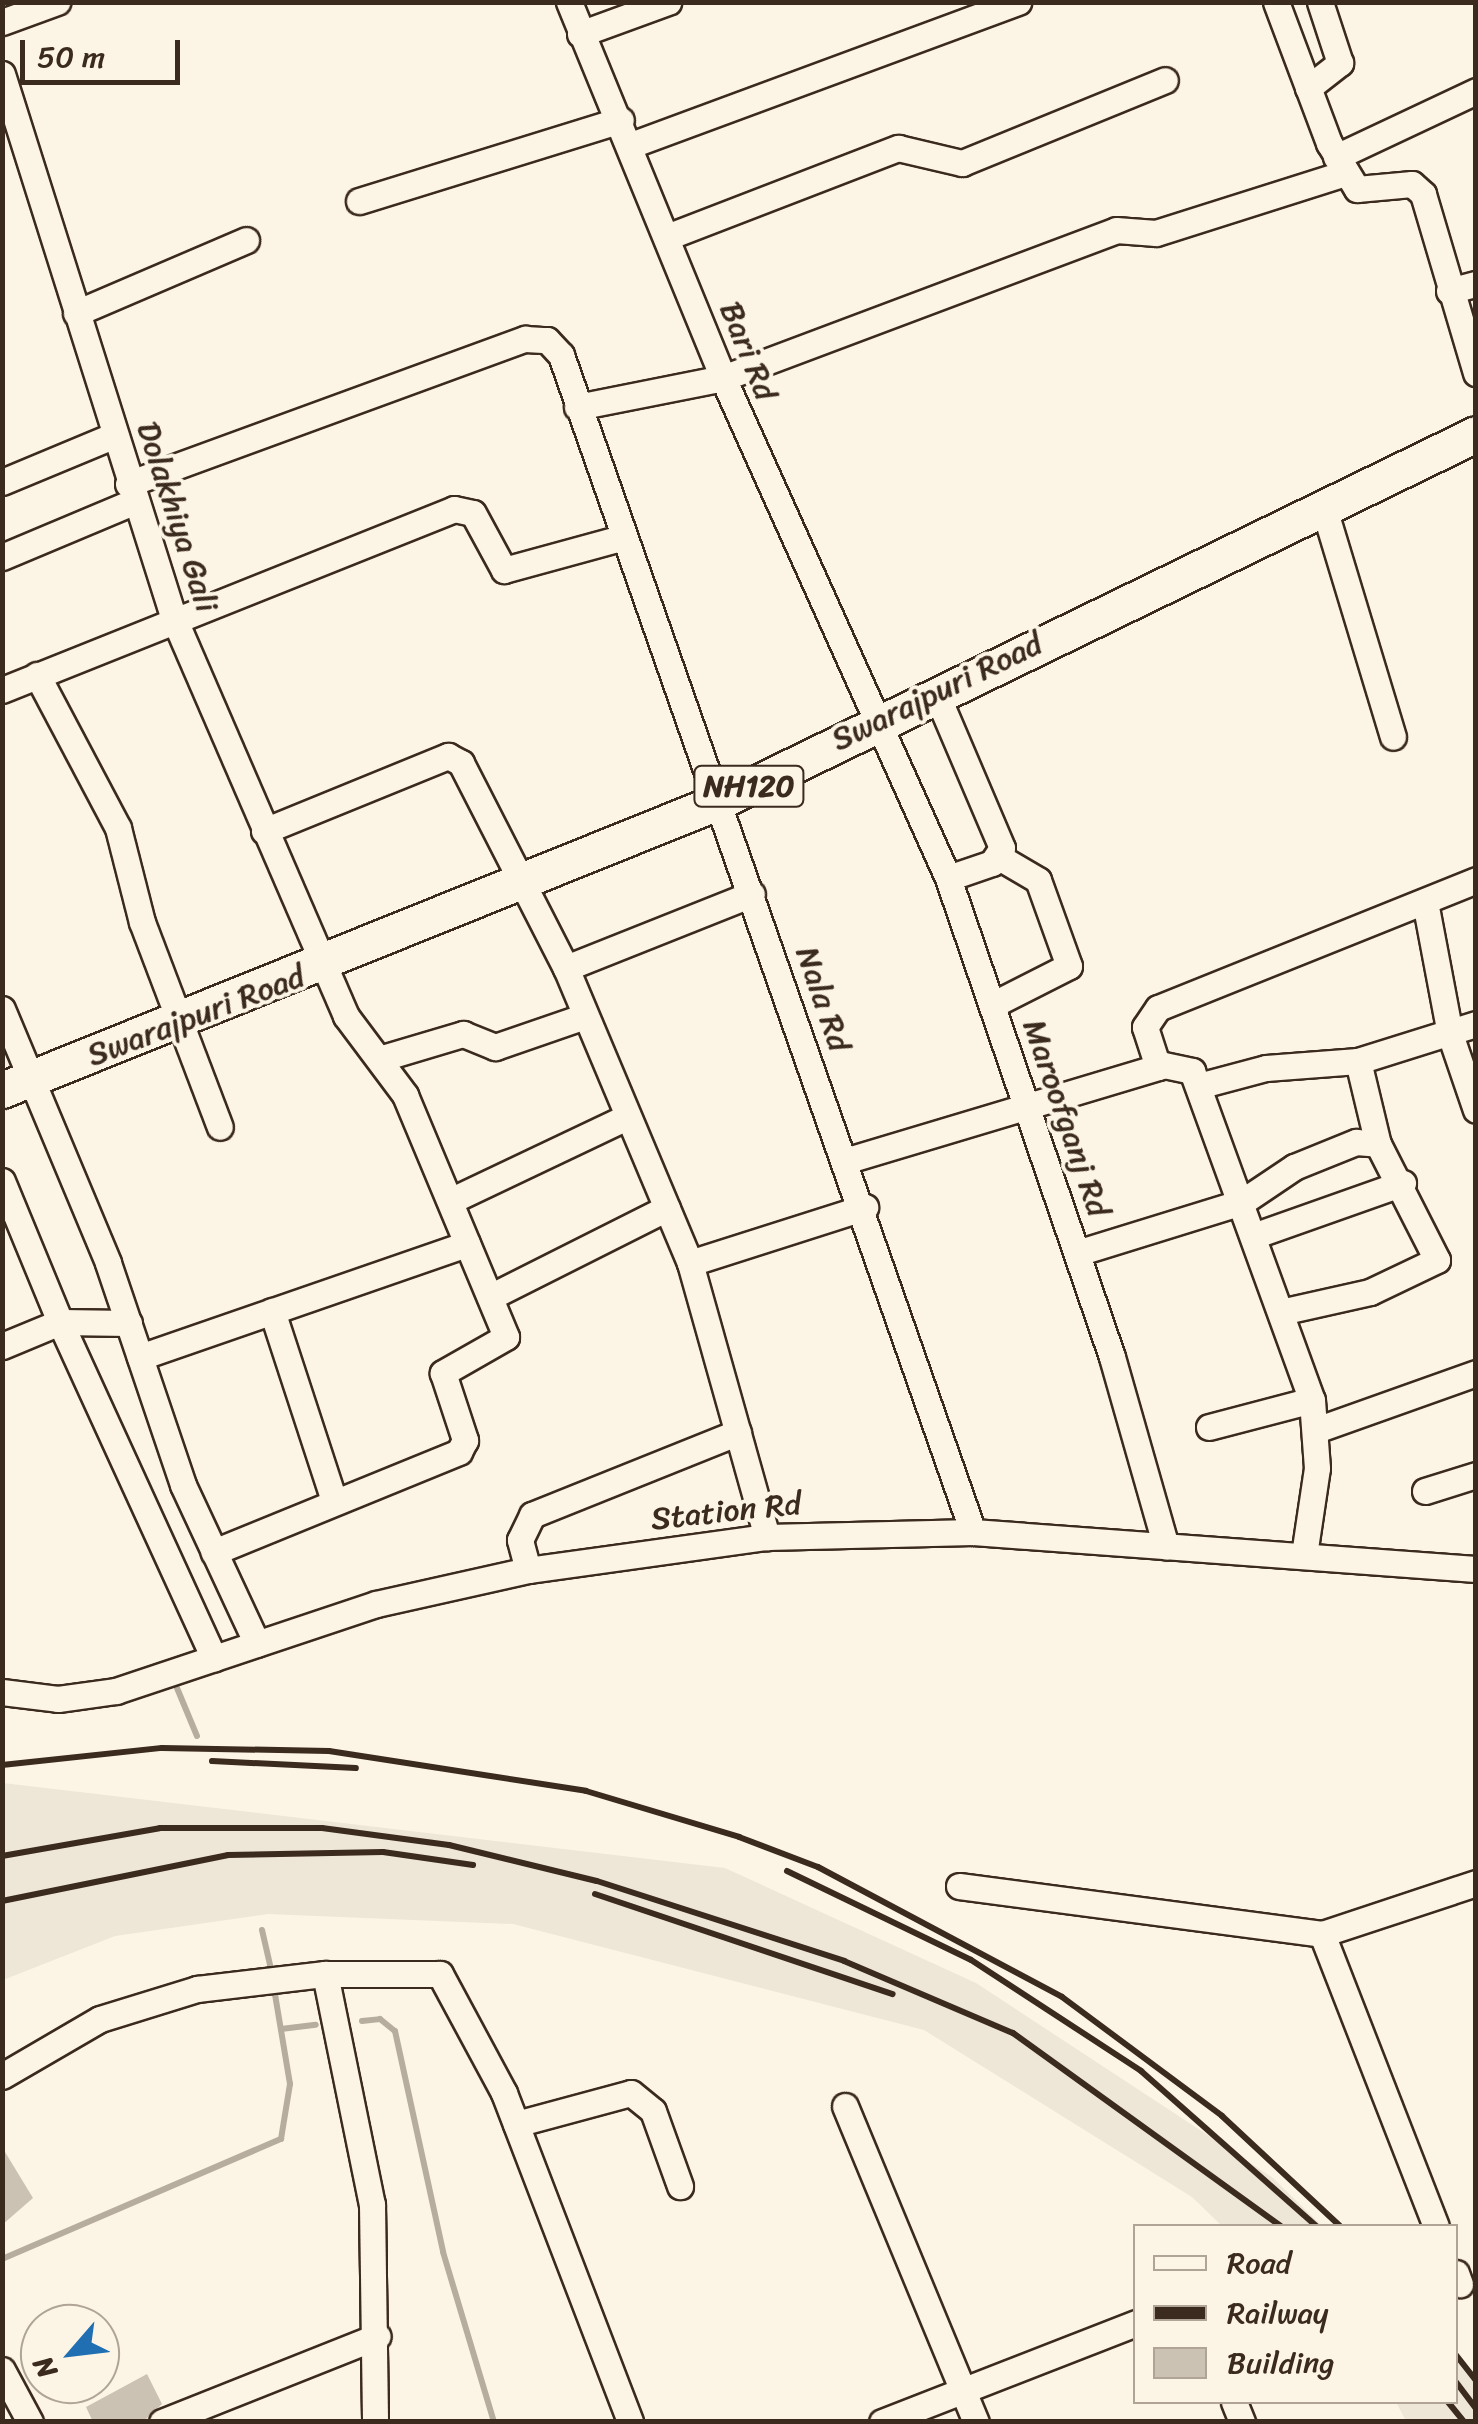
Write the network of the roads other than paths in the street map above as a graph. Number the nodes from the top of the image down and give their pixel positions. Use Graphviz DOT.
graph roads {
  1 [pos="57,2"];
  2 [pos="569,2"];
  3 [pos="668,2"];
  4 [pos="1018,2"];
  5 [pos="1276,2"];
  6 [pos="1320,2"];
  7 [pos="2,22"];
  8 [pos="580,34"];
  9 [pos="2,74"];
  10 [pos="1165,80"];
  11 [pos="1308,88"];
  12 [pos="1476,91"];
  13 [pos="622,120"];
  14 [pos="632,145"];
  15 [pos="1340,164"];
  16 [pos="360,200"];
  17 [pos="667,237"];
  18 [pos="246,240"];
  19 [pos="1476,284"];
  20 [pos="1449,291"];
  21 [pos="76,313"];
  22 [pos="1476,373"];
  23 [pos="722,378"];
  24 [pos="577,407"];
  25 [pos="1476,434"];
  26 [pos="116,435"];
  27 [pos="2,482"];
  28 [pos="131,493"];
  29 [pos="1323,505"];
  30 [pos="621,538"];
  31 [pos="2,557"];
  32 [pos="174,616"];
  33 [pos="37,675"];
  34 [pos="2,690"];
  35 [pos="936,693"];
  36 [pos="882,718"];
  37 [pos="1393,736"];
  38 [pos="720,801"];
  39 [pos="264,830"];
  40 [pos="999,857"];
  41 [pos="948,878"];
  42 [pos="1476,880"];
  43 [pos="524,882"];
  44 [pos="752,894"];
  45 [pos="1426,907"];
  46 [pos="324,967"];
  47 [pos="566,968"];
  48 [pos="994,1004"];
  49 [pos="2,1009"];
  50 [pos="586,1016"];
  51 [pos="181,1022"];
  52 [pos="1476,1024"];
  53 [pos="1450,1034"];
  54 [pos="379,1059"];
  55 [pos="1358,1061"];
  56 [pos="1158,1067"];
  57 [pos="19,1084"];
  58 [pos="1202,1086"];
  59 [pos="1026,1102"];
  60 [pos="1476,1110"];
  61 [pos="627,1117"];
  62 [pos="220,1127"];
  63 [pos="1378,1144"];
  64 [pos="848,1160"];
  65 [pos="2,1181"];
  66 [pos="1403,1182"];
  67 [pos="450,1201"];
  68 [pos="1242,1202"];
  69 [pos="865,1207"];
  70 [pos="667,1208"];
  71 [pos="1256,1235"];
  72 [pos="467,1244"];
  73 [pos="1078,1253"];
  74 [pos="690,1263"];
  75 [pos="490,1298"];
  76 [pos="1286,1311"];
  77 [pos="272,1312"];
  78 [pos="60,1322"];
  79 [pos="130,1322"];
  80 [pos="2,1346"];
  81 [pos="140,1356"];
  82 [pos="1476,1373"];
  83 [pos="1312,1400"];
  84 [pos="1209,1427"];
  85 [pos="1316,1430"];
  86 [pos="738,1432"];
  87 [pos="1476,1475"];
  88 [pos="1425,1491"];
  89 [pos="334,1498"];
  90 [pos="972,1532"];
  91 [pos="767,1536"];
  92 [pos="1166,1546"];
  93 [pos="214,1552"];
  94 [pos="1304,1556"];
  95 [pos="1476,1569"];
  96 [pos="528,1570"];
  97 [pos="257,1644"];
  98 [pos="214,1658"];
  99 [pos="2,1692"];
  100 [pos="1476,1883"];
  101 [pos="959,1886"];
  102 [pos="1322,1934"];
  103 [pos="325,1974"];
  104 [pos="2,2076"];
  105 [pos="845,2106"];
  106 [pos="516,2124"];
  107 [pos="680,2186"];
  108 [pos="1435,2224"];
  109 [pos="1133,2324"];
  110 [pos="378,2336"];
  111 [pos="2,2370"];
  112 [pos="966,2390"];
  113 [pos="30,2422"];
  114 [pos="162,2422"];
  115 [pos="375,2422"];
  116 [pos="630,2422"];
  117 [pos="882,2422"];
  118 [pos="976,2422"];
  1 -- 7 [label="street"];
  2 -- 8 [label="street, Bari Rd"];
  3 -- 8 [label="street"];
  4 -- 14 [label="street"];
  5 -- 11 [label="street"];
  6 -- 11 [label="street"];
  8 -- 13 [label="street, Bari Rd"];
  9 -- 21 [label="street, Dolakhiya Gali"];
  10 -- 17 [label="street"];
  11 -- 15 [label="street"];
  12 -- 15 [label="street"];
  13 -- 14 [label="street, Bari Rd"];
  13 -- 16 [label="street"];
  14 -- 17 [label="street, Bari Rd"];
  15 -- 20 [label="street"];
  15 -- 23 [label="street"];
  17 -- 23 [label="street, Bari Rd"];
  18 -- 21 [label="street"];
  19 -- 20 [label="street"];
  20 -- 22 [label="street"];
  21 -- 26 [label="street, Dolakhiya Gali"];
  23 -- 24 [label="street"];
  23 -- 36 [label="street, Bari Rd"];
  24 -- 28 [label="street, Nala Rd"];
  24 -- 30 [label="street, Nala Rd"];
  25 -- 29 [label="highway, Swarajpuri Road / NH120"];
  26 -- 27 [label="street"];
  26 -- 28 [label="street, Dolakhiya Gali"];
  28 -- 31 [label="street, Nala Rd"];
  28 -- 32 [label="street, Dolakhiya Gali"];
  29 -- 35 [label="highway, Swarajpuri Road / NH120"];
  29 -- 37 [label="street"];
  30 -- 32 [label="street"];
  30 -- 38 [label="street, Nala Rd"];
  32 -- 33 [label="street"];
  32 -- 39 [label="street, Dolakhiya Gali"];
  33 -- 34 [label="street"];
  33 -- 51 [label="street"];
  35 -- 36 [label="highway, Swarajpuri Road / NH120"];
  35 -- 40 [label="street"];
  36 -- 38 [label="highway, Swarajpuri Road / NH120"];
  36 -- 41 [label="street, Maroofganj Rd"];
  38 -- 43 [label="highway, Swarajpuri Road / NH120"];
  38 -- 44 [label="street, Nala Rd"];
  39 -- 43 [label="street"];
  39 -- 46 [label="street, Dolakhiya Gali"];
  40 -- 41 [label="street"];
  40 -- 48 [label="street"];
  41 -- 48 [label="street, Maroofganj Rd"];
  42 -- 45 [label="street"];
  43 -- 46 [label="highway, Swarajpuri Road / NH120"];
  43 -- 47 [label="street"];
  44 -- 47 [label="street"];
  44 -- 64 [label="street, Nala Rd"];
  45 -- 53 [label="street"];
  45 -- 56 [label="street"];
  46 -- 51 [label="highway, Swarajpuri Road / NH120"];
  46 -- 54 [label="street, Dolakhiya Gali"];
  47 -- 50 [label="street"];
  48 -- 59 [label="street, Maroofganj Rd"];
  49 -- 57 [label="street"];
  50 -- 54 [label="street"];
  50 -- 61 [label="street"];
  51 -- 57 [label="highway, Swarajpuri Road / NH120"];
  51 -- 62 [label="street"];
  52 -- 53 [label="street"];
  53 -- 55 [label="street"];
  53 -- 60 [label="street"];
  54 -- 67 [label="street, Dolakhiya Gali"];
  55 -- 58 [label="street"];
  55 -- 63 [label="street"];
  56 -- 58 [label="street"];
  56 -- 59 [label="street"];
  57 -- 79 [label="street"];
  58 -- 68 [label="street"];
  59 -- 64 [label="street"];
  59 -- 73 [label="street, Maroofganj Rd"];
  61 -- 67 [label="street"];
  61 -- 70 [label="street"];
  63 -- 66 [label="street"];
  63 -- 68 [label="street"];
  64 -- 69 [label="street, Nala Rd"];
  65 -- 78 [label="street"];
  66 -- 71 [label="street"];
  66 -- 76 [label="street"];
  67 -- 72 [label="street, Dolakhiya Gali"];
  68 -- 71 [label="street"];
  68 -- 73 [label="street"];
  69 -- 74 [label="street"];
  69 -- 90 [label="street, Nala Rd"];
  70 -- 74 [label="street"];
  70 -- 75 [label="street"];
  71 -- 76 [label="street"];
  72 -- 75 [label="street, Dolakhiya Gali"];
  72 -- 77 [label="street"];
  73 -- 92 [label="street, Maroofganj Rd"];
  74 -- 86 [label="street"];
  75 -- 89 [label="street, Dolakhiya Gali"];
  76 -- 83 [label="street"];
  77 -- 81 [label="street"];
  77 -- 89 [label="street"];
  78 -- 79 [label="street"];
  78 -- 80 [label="street"];
  78 -- 98 [label="street"];
  79 -- 81 [label="street"];
  81 -- 93 [label="street"];
  82 -- 85 [label="street"];
  83 -- 84 [label="street"];
  83 -- 85 [label="street"];
  85 -- 94 [label="street"];
  86 -- 91 [label="street"];
  86 -- 96 [label="street"];
  87 -- 88 [label="street"];
  89 -- 93 [label="street"];
  90 -- 91 [label="street, Station Rd"];
  90 -- 92 [label="street, Station Rd"];
  91 -- 96 [label="street, Station Rd"];
  92 -- 94 [label="street, Station Rd"];
  93 -- 97 [label="street"];
  94 -- 95 [label="street, Station Rd"];
  96 -- 97 [label="street, Station Rd"];
  97 -- 98 [label="street, Station Rd"];
  98 -- 99 [label="street, Station Rd"];
  100 -- 102 [label="street"];
  101 -- 102 [label="street"];
  102 -- 108 [label="street"];
  103 -- 104 [label="street"];
  103 -- 106 [label="street"];
  103 -- 110 [label="street"];
  105 -- 112 [label="street"];
  106 -- 107 [label="street"];
  106 -- 116 [label="street"];
  109 -- 112 [label="street"];
  110 -- 114 [label="street"];
  110 -- 115 [label="street"];
  111 -- 113 [label="street"];
  112 -- 117 [label="street"];
  112 -- 118 [label="street"];
}
